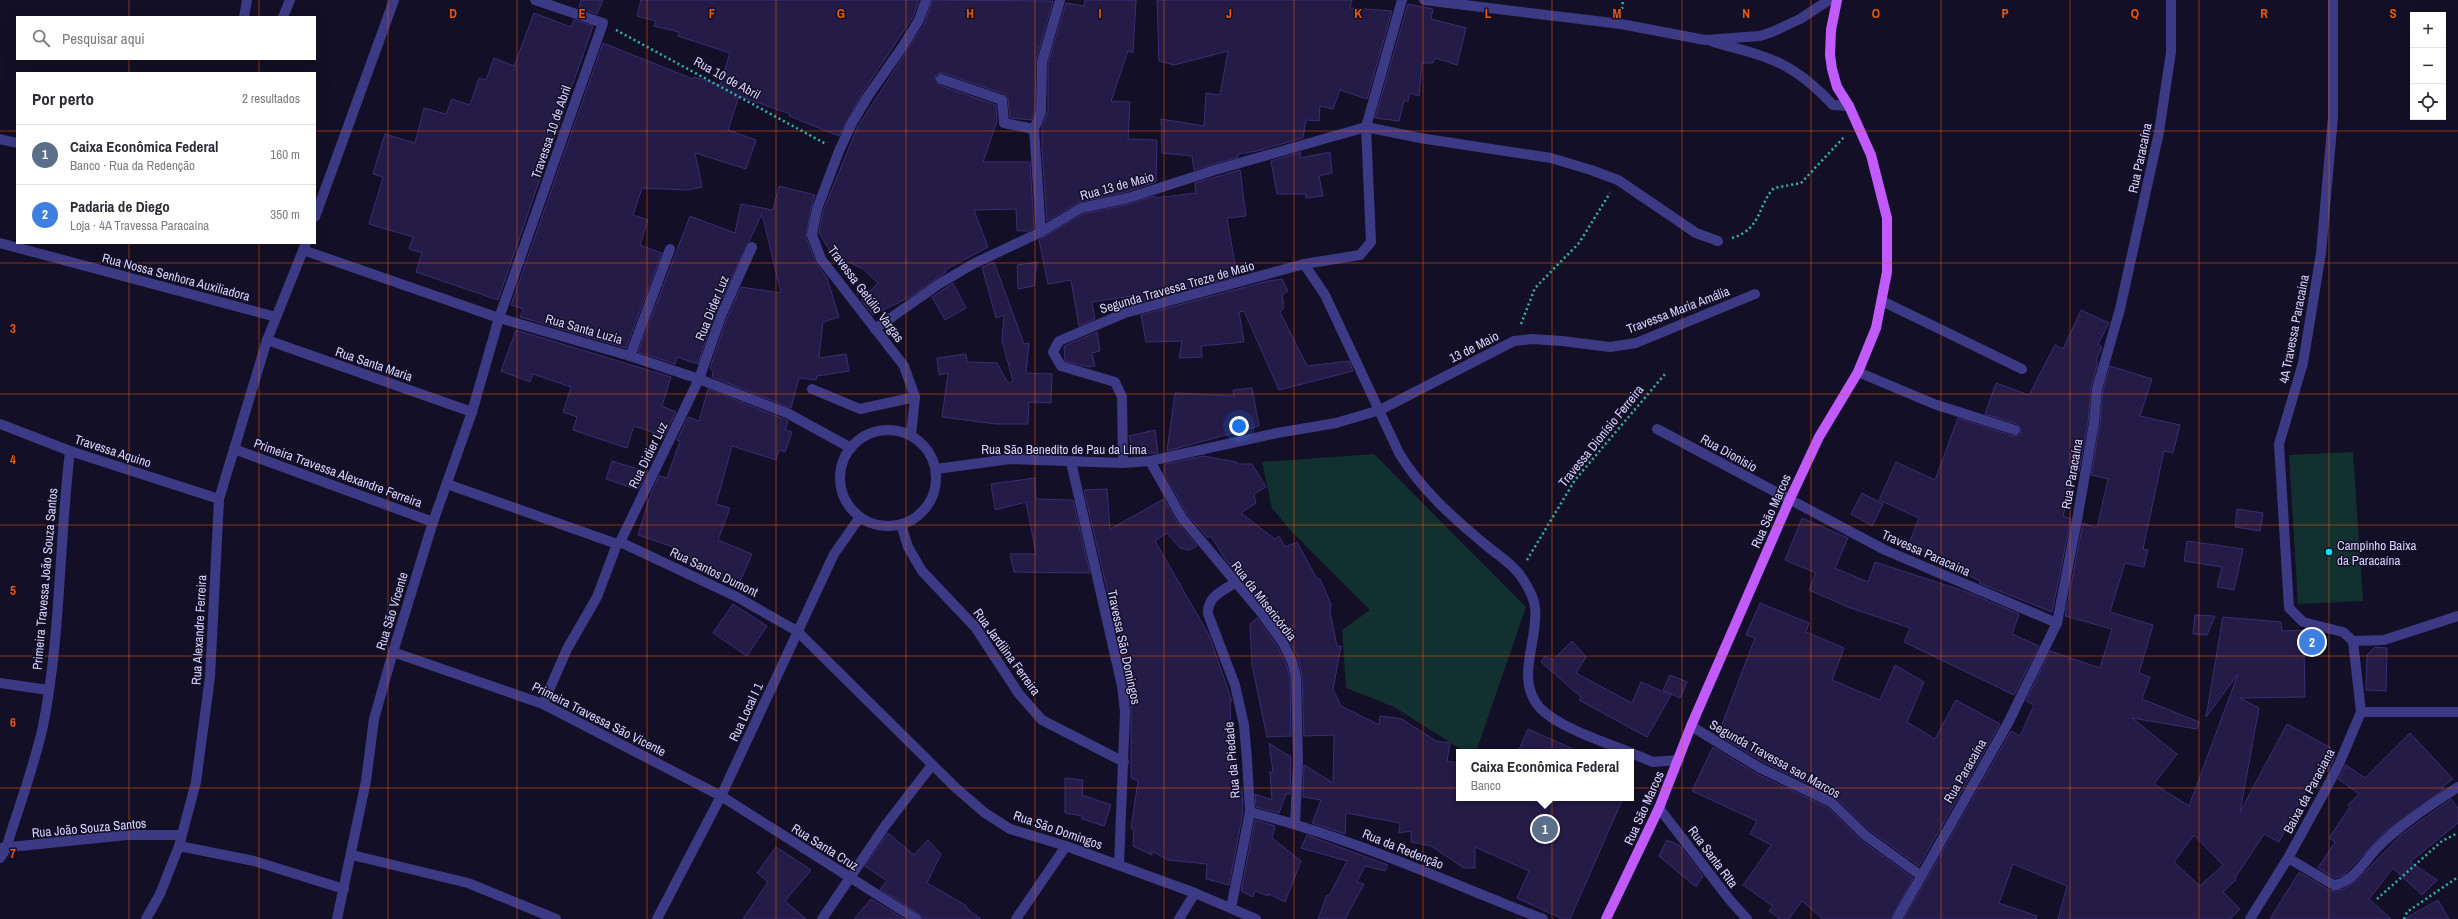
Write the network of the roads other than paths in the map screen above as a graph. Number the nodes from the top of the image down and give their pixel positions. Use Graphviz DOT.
graph roads {
  1 [pos="247,0"];
  2 [pos="290,0"];
  3 [pos="394,0"];
  4 [pos="535,0"];
  5 [pos="926,0"];
  6 [pos="1060,0"];
  7 [pos="1402,0"];
  8 [pos="1424,0"];
  9 [pos="1829,0"];
  10 [pos="1837,0"];
  11 [pos="2171,0"];
  12 [pos="2333,0"];
  13 [pos="1508,4"];
  14 [pos="244,16"];
  15 [pos="283,16"];
  16 [pos="1705,40"];
  17 [pos="941,79"];
  18 [pos="1849,106"];
  19 [pos="1366,127"];
  20 [pos="1034,129"];
  21 [pos="0,139"];
  22 [pos="16,143"];
  23 [pos="316,214"];
  24 [pos="1041,232"];
  25 [pos="1718,241"];
  26 [pos="0,243"];
  27 [pos="304,246"];
  28 [pos="752,247"];
  29 [pos="670,249"];
  30 [pos="1304,264"];
  31 [pos="1755,294"];
  32 [pos="1882,301"];
  33 [pos="276,317"];
  34 [pos="499,318"];
  35 [pos="875,329"];
  36 [pos="268,340"];
  37 [pos="1514,341"];
  38 [pos="630,356"];
  39 [pos="2022,369"];
  40 [pos="1858,372"];
  41 [pos="699,379"];
  42 [pos="812,389"];
  43 [pos="915,397"];
  44 [pos="1380,410"];
  45 [pos="472,412"];
  46 [pos="0,424"];
  47 [pos="1657,429"];
  48 [pos="2015,430"];
  49 [pos="911,436"];
  50 [pos="851,448"];
  51 [pos="234,449"];
  52 [pos="70,451"];
  53 [pos="1071,462"];
  54 [pos="1150,462"];
  55 [pos="1123,463"];
  56 [pos="936,469"];
  57 [pos="447,484"];
  58 [pos="219,500"];
  59 [pos="1788,501"];
  60 [pos="860,517"];
  61 [pos="433,522"];
  62 [pos="901,524"];
  63 [pos="618,543"];
  64 [pos="1235,582"];
  65 [pos="2458,616"];
  66 [pos="2057,623"];
  67 [pos="797,631"];
  68 [pos="2353,641"];
  69 [pos="393,652"];
  70 [pos="0,683"];
  71 [pos="48,690"];
  72 [pos="543,704"];
  73 [pos="2361,712"];
  74 [pos="2458,712"];
  75 [pos="1691,726"];
  76 [pos="1623,749"];
  77 [pos="1634,754"];
  78 [pos="1679,760"];
  79 [pos="1124,762"];
  80 [pos="932,765"];
  81 [pos="2458,788"];
  82 [pos="721,796"];
  83 [pos="1659,808"];
  84 [pos="1250,812"];
  85 [pos="1295,824"];
  86 [pos="181,835"];
  87 [pos="179,846"];
  88 [pos="1066,846"];
  89 [pos="3,848"];
  90 [pos="352,855"];
  91 [pos="0,858"];
  92 [pos="2288,858"];
  93 [pos="1119,865"];
  94 [pos="1920,875"];
  95 [pos="849,878"];
  96 [pos="344,889"];
  97 [pos="1196,893"];
  98 [pos="1231,908"];
  99 [pos="146,919"];
  100 [pos="337,919"];
  101 [pos="556,919"];
  102 [pos="657,919"];
  103 [pos="822,919"];
  104 [pos="916,919"];
  105 [pos="1016,919"];
  106 [pos="1179,919"];
  107 [pos="1256,919"];
  108 [pos="1543,919"];
  109 [pos="1606,919"];
  110 [pos="1747,919"];
  111 [pos="1897,919"];
  112 [pos="2250,919"];
  1 -- 14 [label="street"];
  2 -- 15 [label="street"];
  3 -- 23 [label="street"];
  4 -- 34 [label="street, Travessa 10 de Abril"];
  5 -- 35 [label="street, Travessa Getúlio Vargas"];
  6 -- 20 [label="street"];
  7 -- 19 [label="street"];
  8 -- 13 [label="street"];
  9 -- 16 [label="street"];
  10 -- 18 [label="main road, Rua São Marcos"];
  11 -- 66 [label="street, Rua Paracaína"];
  12 -- 68 [label="street, 4A Travessa Paracaina"];
  13 -- 16 [label="street"];
  16 -- 18 [label="street"];
  17 -- 20 [label="street"];
  18 -- 32 [label="main road, Rua São Marcos"];
  19 -- 24 [label="street, Rua 13 de Maio"];
  19 -- 25 [label="street, Rua 13 de Maio"];
  19 -- 30 [label="street"];
  20 -- 24 [label="street"];
  21 -- 22 [label="street"];
  24 -- 35 [label="street, Rua 13 de Maio"];
  26 -- 33 [label="street, Rua Nossa Senhora Auxiliadora"];
  27 -- 33 [label="street, Rua Alexandre Ferreira"];
  27 -- 34 [label="street, Rua Santa Luzia"];
  28 -- 41 [label="street, Rua Dider Luz"];
  29 -- 38 [label="street"];
  30 -- 44 [label="street"];
  30 -- 55 [label="street, Segunda Travessa Treze de Maio"];
  31 -- 37 [label="street, Travessa Maria Amália"];
  32 -- 39 [label="street"];
  32 -- 40 [label="main road, Rua São Marcos"];
  33 -- 36 [label="street, Rua Alexandre Ferreira"];
  34 -- 38 [label="street, Rua Santa Luzia"];
  34 -- 45 [label="street, Rua São Vicente"];
  35 -- 43 [label="street, Travessa Getúlio Vargas"];
  36 -- 45 [label="street, Rua Santa Maria"];
  36 -- 51 [label="street, Rua Alexandre Ferreira"];
  37 -- 44 [label="street, 13 de Maio"];
  38 -- 41 [label="street, Rua Santa Luzia"];
  40 -- 48 [label="street"];
  40 -- 59 [label="main road, Rua São Marcos"];
  41 -- 50 [label="street, Rua Santa Luzia"];
  41 -- 63 [label="street, Rua Didier Luz"];
  42 -- 43 [label="street"];
  43 -- 49 [label="street, Travessa Getúlio Vargas"];
  44 -- 54 [label="street, Rua São Benedito de Pau da Lima"];
  44 -- 76 [label="street"];
  45 -- 57 [label="street, Rua São Vicente"];
  46 -- 52 [label="street, Travessa Aquino"];
  47 -- 59 [label="street, Rua Dionisio"];
  49 -- 50 [label="street"];
  49 -- 56 [label="street"];
  50 -- 60 [label="street"];
  51 -- 58 [label="street, Rua Alexandre Ferreira"];
  51 -- 61 [label="street, Primeira Travessa Alexandre Ferreira"];
  52 -- 58 [label="street, Travessa Aquino"];
  52 -- 71 [label="street, Primeira Travessa João Souza Santos"];
  53 -- 55 [label="street, Rua São Benedito de Pau da Lima"];
  53 -- 56 [label="street, Rua São Benedito de Pau da Lima"];
  53 -- 79 [label="street, Travessa São Domingos"];
  54 -- 55 [label="street, Rua São Benedito de Pau da Lima"];
  54 -- 64 [label="street, Rua da Misericórdia"];
  56 -- 62 [label="street"];
  57 -- 61 [label="street, Rua São Vicente"];
  57 -- 63 [label="street"];
  58 -- 86 [label="street, Rua Alexandre Ferreira"];
  59 -- 66 [label="street, Travessa Paracaina"];
  59 -- 75 [label="main road, Rua São Marcos"];
  60 -- 62 [label="street"];
  60 -- 67 [label="street, Rua Local I 1"];
  61 -- 69 [label="street, Rua São Vicente"];
  62 -- 79 [label="street, Rua Jardilina Ferreira"];
  63 -- 67 [label="street, Rua Santos Dumont"];
  63 -- 72 [label="street, Rua Didier Luz"];
  64 -- 84 [label="street, Rua da Piedade"];
  64 -- 85 [label="street, Rua da Misericórdia"];
  65 -- 68 [label="street"];
  66 -- 94 [label="street, Rua Paracaína"];
  67 -- 80 [label="street, Rua São Domingos"];
  67 -- 82 [label="street, Rua Local I 1"];
  68 -- 73 [label="street, Baixa da Paraciana"];
  69 -- 72 [label="street, Primeira Travessa São Vicente"];
  69 -- 90 [label="street, Rua São Vicente"];
  70 -- 71 [label="street"];
  71 -- 89 [label="street, Primeira Travessa João Souza Santos"];
  72 -- 82 [label="street, Primeira Travessa São Vicente"];
  73 -- 74 [label="street"];
  73 -- 92 [label="street, Baixa da Paraciana"];
  75 -- 78 [label="main road, Rua São Marcos"];
  75 -- 94 [label="street, Segunda Travessa sao Marcos"];
  77 -- 78 [label="street"];
  78 -- 83 [label="main road, Rua São Marcos"];
  79 -- 93 [label="street, Travessa São Domingos"];
  80 -- 88 [label="street, Rua São Domingos"];
  80 -- 95 [label="street"];
  81 -- 92 [label="street"];
  82 -- 95 [label="street, Rua Santa Cruz"];
  82 -- 102 [label="street, Rua Local I 1"];
  83 -- 109 [label="main road, Rua São Marcos"];
  83 -- 110 [label="street, Rua Santa RIta"];
  84 -- 85 [label="street, Rua da Redenção"];
  84 -- 98 [label="street, Rua da Piedade"];
  85 -- 108 [label="street, Rua da Redenção"];
  86 -- 87 [label="street, Rua Alexandre Ferreira"];
  86 -- 89 [label="street, Rua João Souza Santos"];
  87 -- 96 [label="street"];
  87 -- 99 [label="street, Rua Alexandre Ferreira"];
  88 -- 93 [label="street, Rua São Domingos"];
  88 -- 105 [label="street"];
  89 -- 91 [label="street, Primeira Travessa João Souza Santos"];
  90 -- 96 [label="street, Rua São Vicente"];
  90 -- 101 [label="street"];
  92 -- 112 [label="street, Baixa da Paraciana"];
  93 -- 97 [label="street, Rua São Domingos"];
  94 -- 111 [label="street, Rua Paracaína"];
  95 -- 103 [label="street"];
  95 -- 104 [label="street, Rua Santa Cruz"];
  96 -- 100 [label="street, Rua São Vicente"];
  97 -- 98 [label="street, Rua São Domingos"];
  97 -- 106 [label="street"];
  98 -- 107 [label="street, Rua São Domingos"];
}
